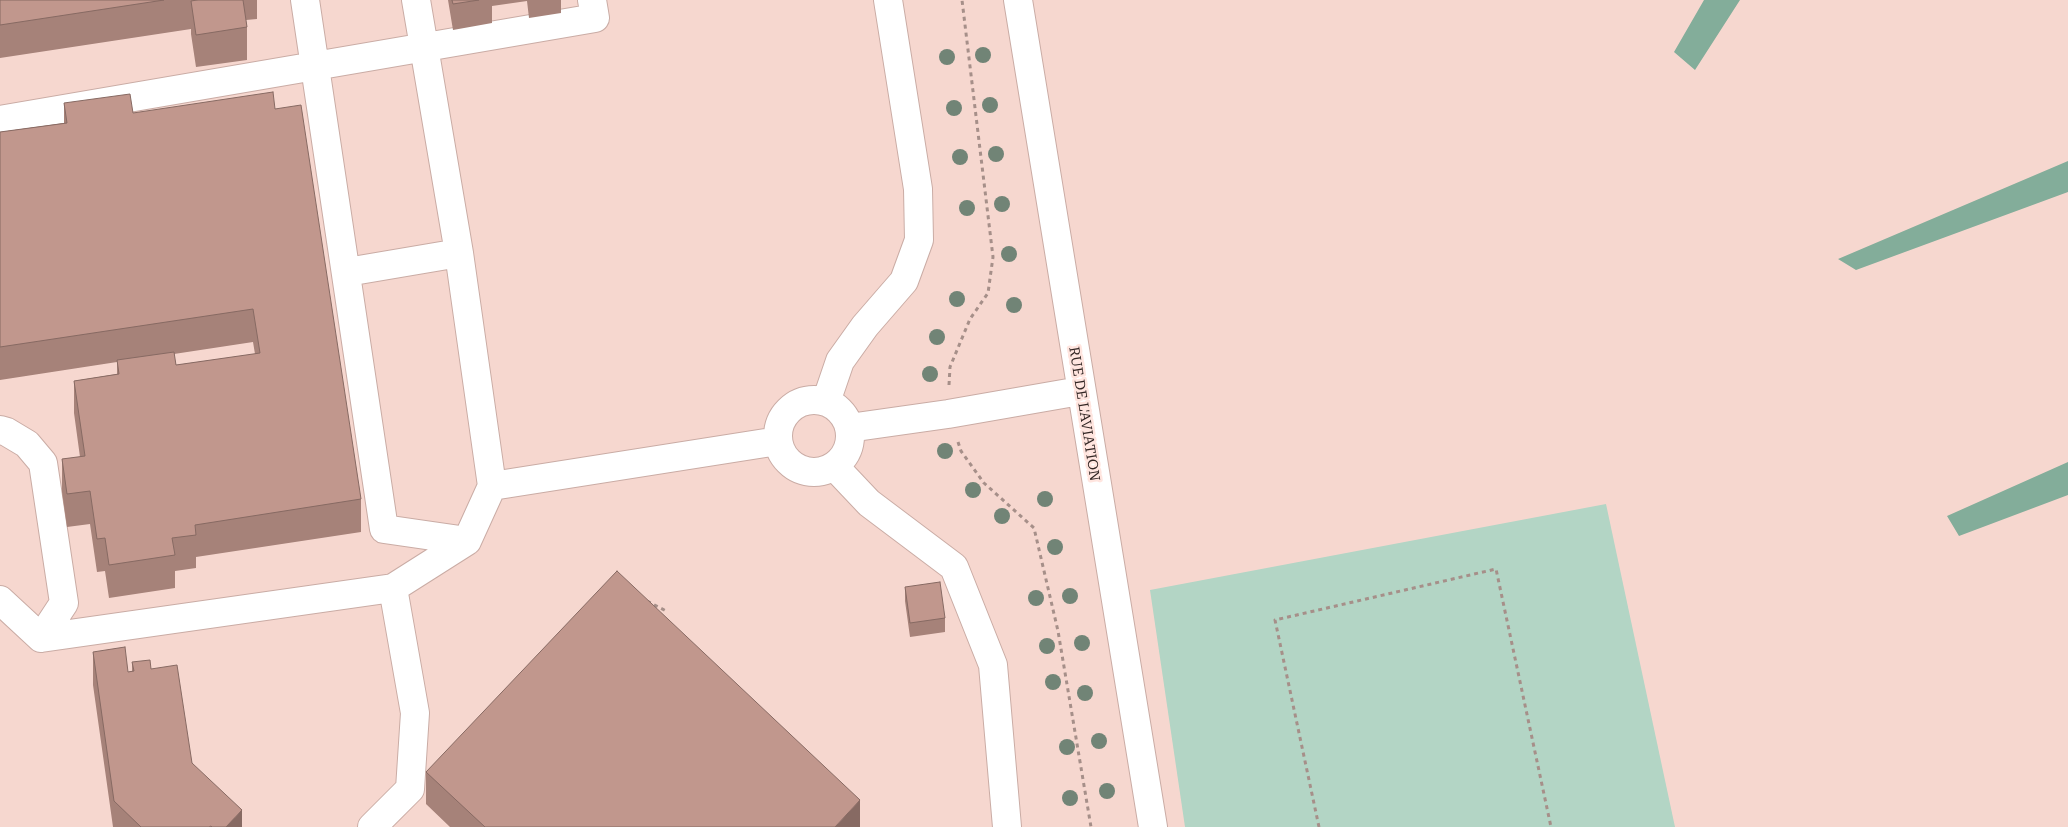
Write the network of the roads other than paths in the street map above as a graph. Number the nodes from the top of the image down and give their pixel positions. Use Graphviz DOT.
graph roads {
  1 [pos="305,0"];
  2 [pos="416,0"];
  3 [pos="592,0"];
  4 [pos="888,0"];
  5 [pos="1018,0"];
  6 [pos="423,46"];
  7 [pos="315,66"];
  8 [pos="0,120"];
  9 [pos="459,253"];
  10 [pos="347,272"];
  11 [pos="1080,391"];
  12 [pos="826,402"];
  13 [pos="849,428"];
  14 [pos="0,430"];
  15 [pos="778,441"];
  16 [pos="834,466"];
  17 [pos="492,486"];
  18 [pos="467,541"];
  19 [pos="393,588"];
  20 [pos="0,600"];
  21 [pos="41,638"];
  22 [pos="372,827"];
  23 [pos="1007,827"];
  24 [pos="1153,827"];
  1 -- 7 [label="street"];
  2 -- 6 [label="street"];
  3 -- 6 [label="street"];
  4 -- 12 [label="street"];
  5 -- 11 [label="street, RUE DE L'AVIATION"];
  6 -- 7 [label="street"];
  6 -- 9 [label="street"];
  7 -- 8 [label="street"];
  7 -- 10 [label="street"];
  9 -- 10 [label="street"];
  9 -- 17 [label="street"];
  10 -- 18 [label="street"];
  11 -- 13 [label="street"];
  11 -- 24 [label="street, RUE DE L'AVIATION"];
  12 -- 13 [label="street"];
  12 -- 15 [label="street"];
  13 -- 16 [label="street"];
  14 -- 21 [label="street"];
  15 -- 16 [label="street"];
  15 -- 17 [label="street"];
  16 -- 23 [label="street"];
  17 -- 18 [label="street"];
  18 -- 19 [label="street"];
  19 -- 21 [label="street"];
  19 -- 22 [label="street"];
  20 -- 21 [label="street"];
}
